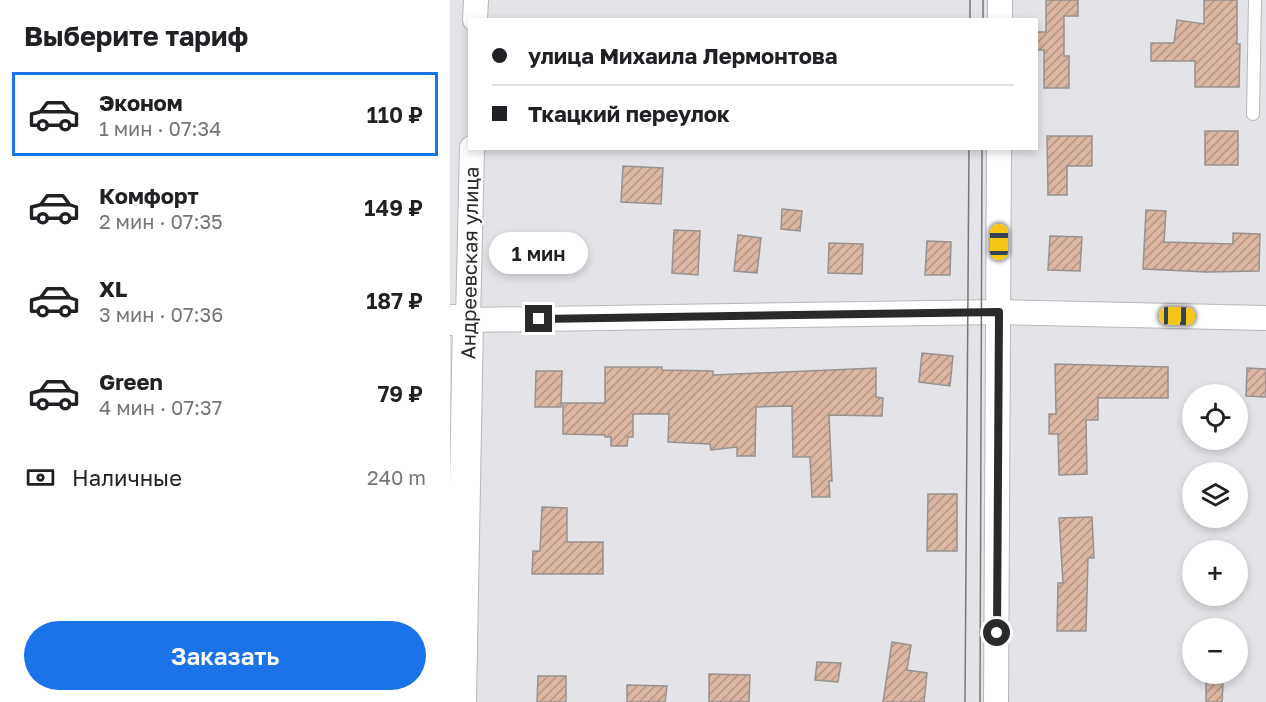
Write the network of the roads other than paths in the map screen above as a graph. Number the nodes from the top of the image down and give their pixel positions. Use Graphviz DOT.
graph roads {
  1 [pos="476,0"];
  2 [pos="1000,0"];
  3 [pos="1255,0"];
  4 [pos="475,18"];
  5 [pos="1000,18"];
  6 [pos="1253,114"];
  7 [pos="472,150"];
  8 [pos="999,150"];
  9 [pos="999,312"];
  10 [pos="1266,318"];
  11 [pos="459,320"];
  12 [pos="461,702"];
  13 [pos="996,702"];
  1 -- 4 [label="street"];
  2 -- 5 [label="street"];
  3 -- 6 [label="lane"];
  7 -- 11 [label="street, Андреевская улица"];
  8 -- 9 [label="street"];
  9 -- 10 [label="street"];
  9 -- 11 [label="street"];
  9 -- 13 [label="street"];
  11 -- 12 [label="street, Андреевская улица"];
}
